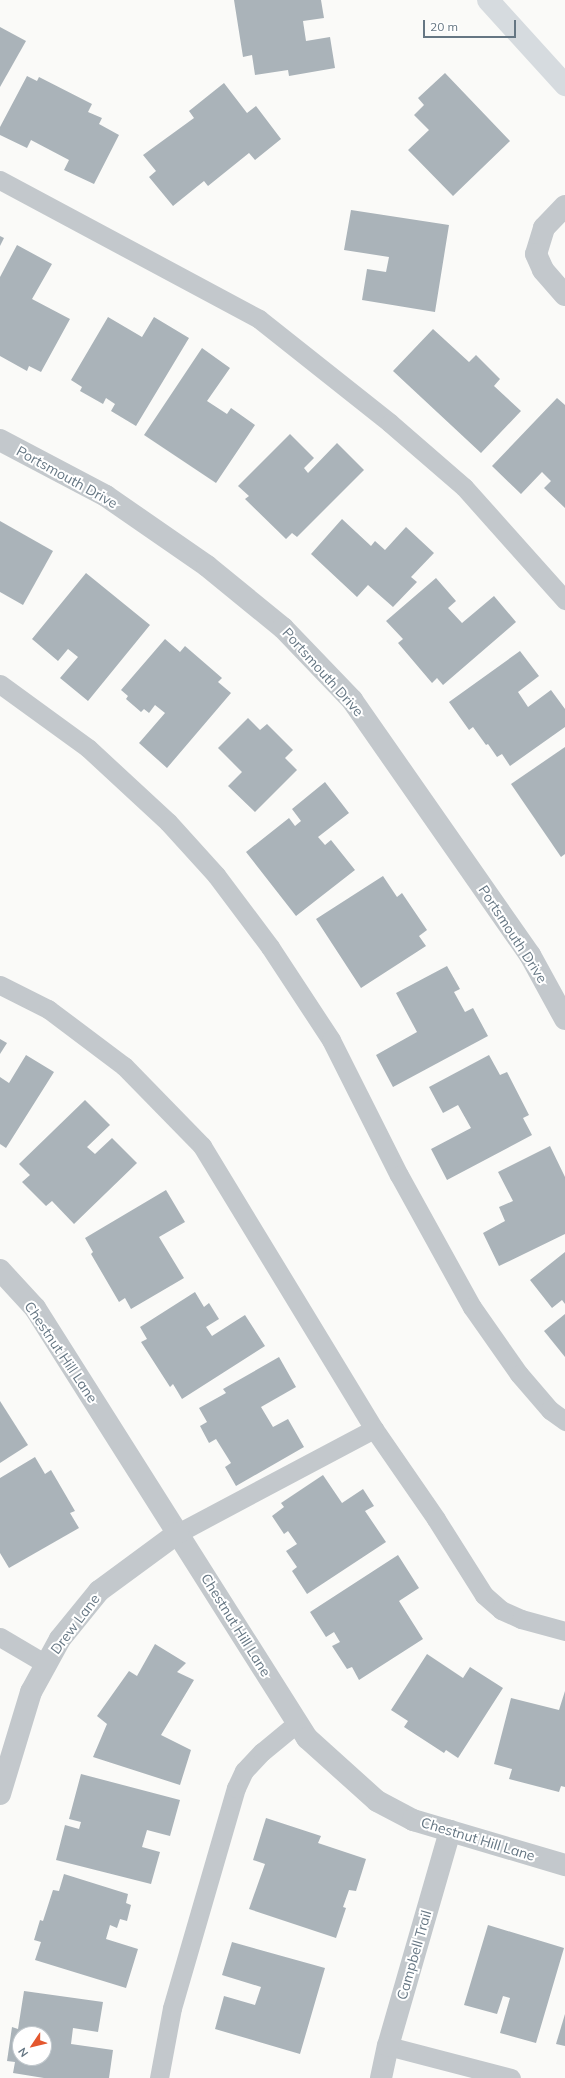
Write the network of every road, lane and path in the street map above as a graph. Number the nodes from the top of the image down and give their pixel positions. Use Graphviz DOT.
graph roads {
  1 [pos="488,0"];
  2 [pos="565,85"];
  3 [pos="0,180"];
  4 [pos="565,206"];
  5 [pos="565,295"];
  6 [pos="0,440"];
  7 [pos="565,600"];
  8 [pos="0,684"];
  9 [pos="0,985"];
  10 [pos="565,1019"];
  11 [pos="0,1270"];
  12 [pos="565,1421"];
  13 [pos="374,1429"];
  14 [pos="178,1533"];
  15 [pos="565,1631"];
  16 [pos="0,1637"];
  17 [pos="46,1664"];
  18 [pos="297,1723"];
  19 [pos="0,1794"];
  20 [pos="450,1832"];
  21 [pos="565,1865"];
  22 [pos="388,2046"];
  23 [pos="159,2078"];
  24 [pos="381,2078"];
  25 [pos="511,2078"];
  1 -- 2 [label="main road"];
  3 -- 7 [label="lane"];
  4 -- 5 [label="street"];
  6 -- 10 [label="street, Portsmouth Drive"];
  8 -- 12 [label="lane"];
  9 -- 13 [label="lane"];
  11 -- 14 [label="street, Chestnut Hill Lane"];
  13 -- 14 [label="lane"];
  13 -- 15 [label="lane"];
  14 -- 17 [label="street, Drew Lane"];
  14 -- 18 [label="street, Chestnut Hill Lane"];
  16 -- 17 [label="lane"];
  17 -- 19 [label="street, Drew Lane"];
  18 -- 20 [label="street, Chestnut Hill Lane"];
  18 -- 23 [label="lane"];
  20 -- 21 [label="street, Chestnut Hill Lane"];
  20 -- 22 [label="street, Campbell Trail"];
  22 -- 24 [label="street, Campbell Trail"];
  22 -- 25 [label="lane"];
}
